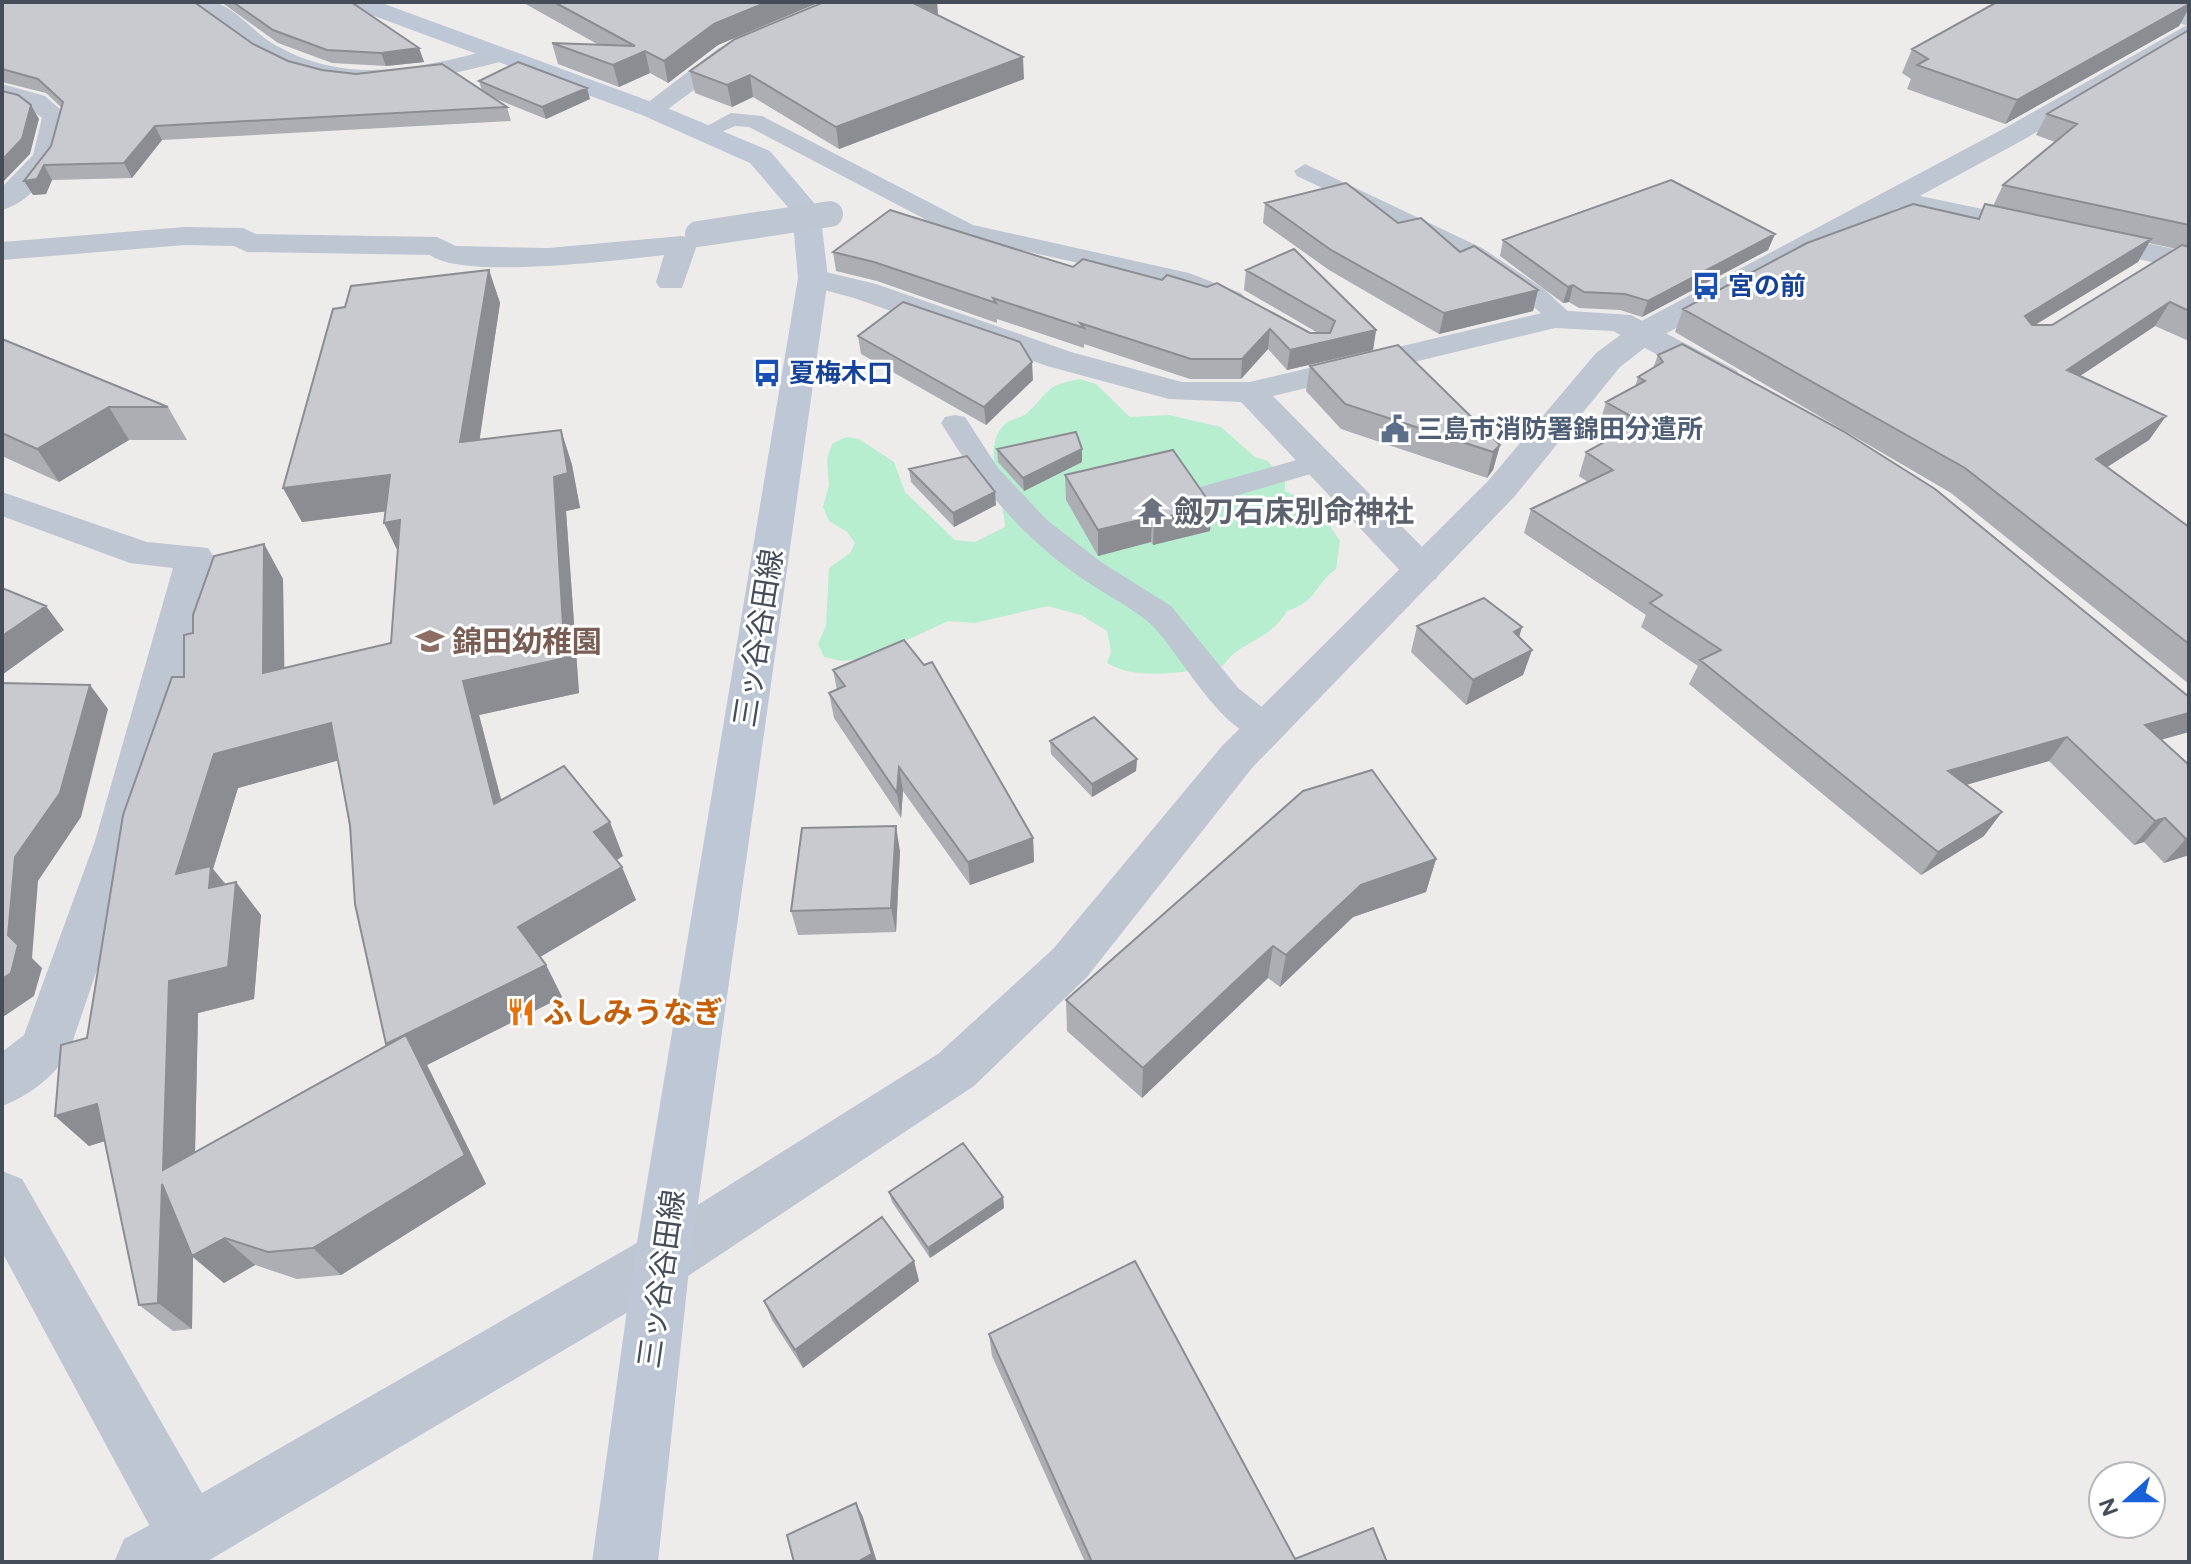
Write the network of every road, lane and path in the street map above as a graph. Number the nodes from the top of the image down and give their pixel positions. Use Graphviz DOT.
graph roads {
  1 [pos="198,2"];
  2 [pos="358,2"];
  3 [pos="848,2"];
  4 [pos="2131,2"];
  5 [pos="2184,35"];
  6 [pos="498,55"];
  7 [pos="2,92"];
  8 [pos="651,110"];
  9 [pos="705,133"];
  10 [pos="1305,171"];
  11 [pos="1896,199"];
  12 [pos="2,202"];
  13 [pos="830,214"];
  14 [pos="698,234"];
  15 [pos="2,251"];
  16 [pos="2164,263"];
  17 [pos="813,278"];
  18 [pos="671,282"];
  19 [pos="1254,309"];
  20 [pos="1563,319"];
  21 [pos="1645,332"];
  22 [pos="1250,392"];
  23 [pos="1752,393"];
  24 [pos="955,423"];
  25 [pos="1318,463"];
  26 [pos="1203,496"];
  27 [pos="2,503"];
  28 [pos="1422,570"];
  29 [pos="1265,728"];
  30 [pos="2,1083"];
  31 [pos="2,1197"];
  32 [pos="662,1260"];
  33 [pos="168,1548"];
  34 [pos="625,1562"];
  1 -- 6 [label="street"];
  2 -- 6 [label="main road, 三ッ谷谷田線"];
  3 -- 8 [label="street"];
  4 -- 5 [label="street"];
  5 -- 11 [label="street"];
  6 -- 8 [label="main road, 三ッ谷谷田線"];
  7 -- 12 [label="street"];
  8 -- 9 [label="main road, 三ッ谷谷田線"];
  9 -- 17 [label="main road, 三ッ谷谷田線"];
  9 -- 19 [label="lane"];
  10 -- 20 [label="lane"];
  11 -- 16 [label="street"];
  11 -- 21 [label="street"];
  13 -- 14 [label="street, bridge"];
  15 -- 18 [label="street"];
  17 -- 22 [label="street"];
  17 -- 32 [label="main road, 三ッ谷谷田線"];
  20 -- 21 [label="street"];
  20 -- 22 [label="street"];
  21 -- 23 [label="street"];
  21 -- 28 [label="street"];
  22 -- 25 [label="street"];
  24 -- 29 [label="lane"];
  25 -- 26 [label="lane"];
  25 -- 28 [label="street"];
  27 -- 30 [label="street"];
  28 -- 29 [label="street"];
  29 -- 32 [label="street"];
  31 -- 33 [label="street"];
  32 -- 33 [label="street"];
  32 -- 34 [label="main road, 三ッ谷谷田線"];
}
